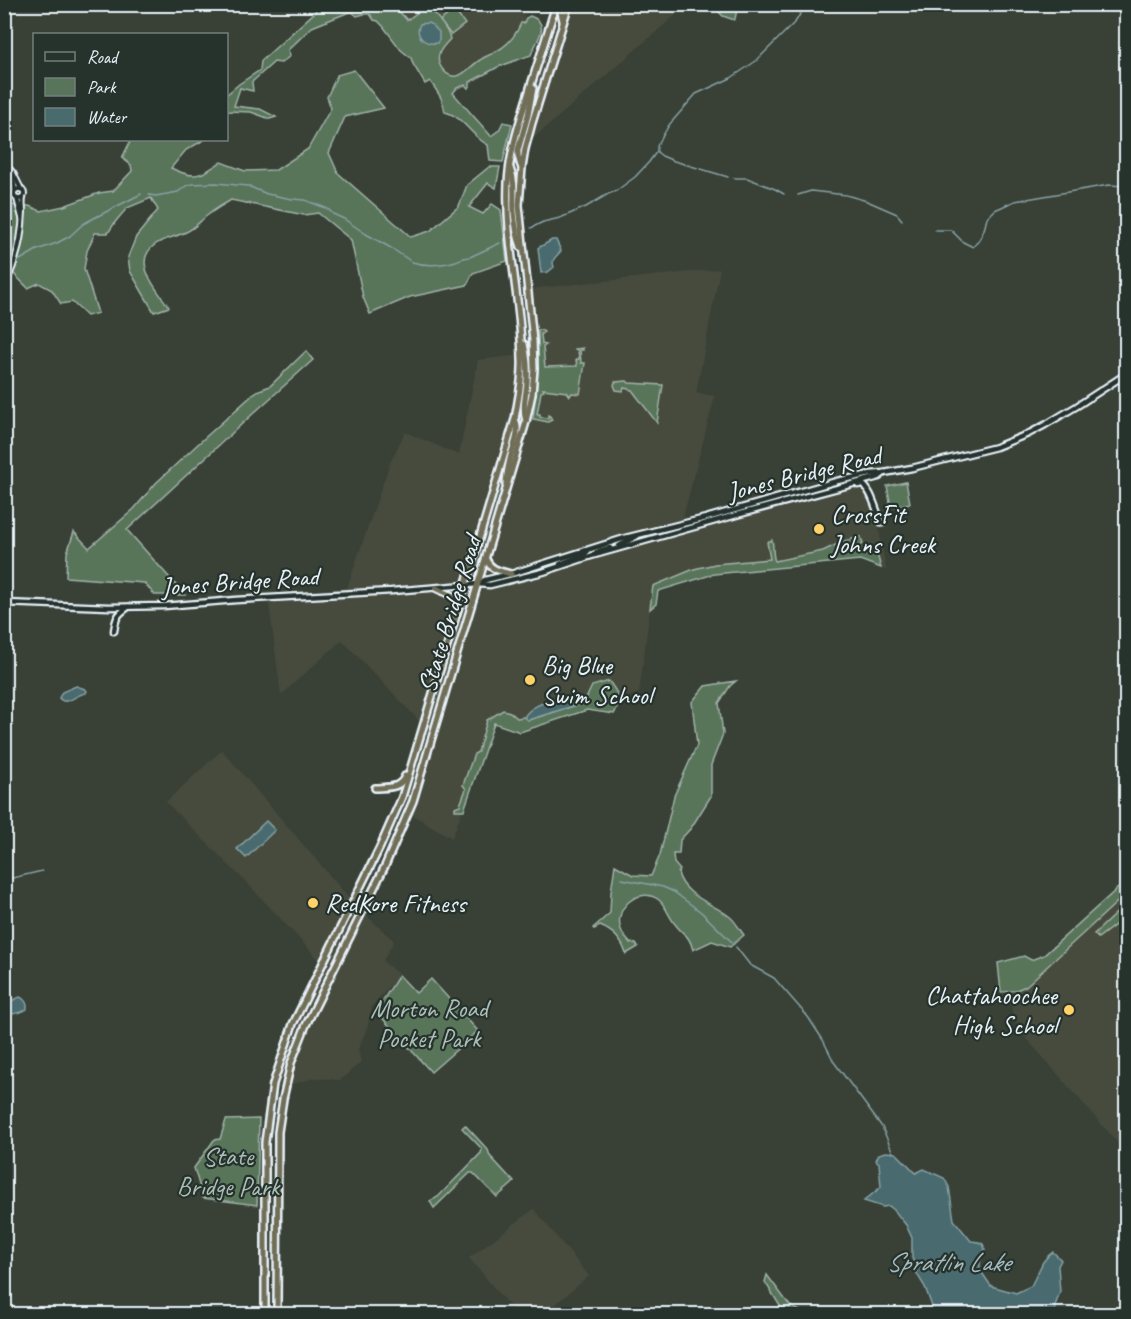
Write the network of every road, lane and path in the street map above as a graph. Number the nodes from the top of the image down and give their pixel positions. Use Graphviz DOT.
graph roads {
  1 [pos="556,4"];
  2 [pos="563,4"];
  3 [pos="569,4"];
  4 [pos="564,23"];
  5 [pos="534,75"];
  6 [pos="6,165"];
  7 [pos="510,166"];
  8 [pos="522,168"];
  9 [pos="21,189"];
  10 [pos="15,192"];
  11 [pos="23,198"];
  12 [pos="17,199"];
  13 [pos="22,219"];
  14 [pos="524,256"];
  15 [pos="4,286"];
  16 [pos="520,329"];
  17 [pos="1126,374"];
  18 [pos="515,419"];
  19 [pos="526,422"];
  20 [pos="884,473"];
  21 [pos="820,492"];
  22 [pos="504,498"];
  23 [pos="882,523"];
  24 [pos="639,535"];
  25 [pos="589,549"];
  26 [pos="591,556"];
  27 [pos="486,559"];
  28 [pos="556,568"];
  29 [pos="511,574"];
  30 [pos="469,575"];
  31 [pos="478,584"];
  32 [pos="466,585"];
  33 [pos="436,588"];
  34 [pos="4,603"];
  35 [pos="128,607"];
  36 [pos="458,611"];
  37 [pos="114,631"];
  38 [pos="417,747"];
  39 [pos="375,788"];
  40 [pos="282,1175"];
  41 [pos="277,1216"];
  42 [pos="265,1314"];
  43 [pos="277,1314"];
  1 -- 5 [label="highway, State Bridge Road"];
  2 -- 4 [label="highway"];
  3 -- 4 [label="highway, State Bridge Road"];
  4 -- 8 [label="highway, State Bridge Road"];
  5 -- 7 [label="highway, State Bridge Road"];
  5 -- 8 [label="highway"];
  6 -- 9 [label="street"];
  6 -- 10 [label="street"];
  7 -- 14 [label="highway"];
  7 -- 16 [label="highway, State Bridge Road"];
  8 -- 14 [label="highway, State Bridge Road"];
  9 -- 10 [label="street"];
  9 -- 11 [label="street"];
  10 -- 12 [label="street"];
  11 -- 12 [label="street"];
  11 -- 13 [label="street"];
  12 -- 13 [label="street"];
  13 -- 15 [label="street"];
  14 -- 19 [label="highway, State Bridge Road"];
  16 -- 18 [label="highway, State Bridge Road"];
  16 -- 19 [label="highway"];
  17 -- 20 [label="main road, Jones Bridge Road"];
  18 -- 22 [label="highway"];
  18 -- 30 [label="highway, State Bridge Road"];
  19 -- 22 [label="highway, State Bridge Road"];
  20 -- 21 [label="main road, Jones Bridge Road"];
  20 -- 24 [label="main road, Jones Bridge Road"];
  21 -- 23 [label="main road"];
  21 -- 26 [label="main road, Jones Bridge Road"];
  22 -- 27 [label="highway, State Bridge Road"];
  24 -- 25 [label="main road, Jones Bridge Road"];
  24 -- 26 [label="main road"];
  25 -- 28 [label="main road"];
  25 -- 29 [label="main road, Jones Bridge Road"];
  26 -- 28 [label="main road, Jones Bridge Road"];
  27 -- 29 [label="highway"];
  27 -- 31 [label="highway, State Bridge Road"];
  28 -- 31 [label="main road, Jones Bridge Road"];
  29 -- 31 [label="main road, Jones Bridge Road"];
  30 -- 31 [label="highway"];
  30 -- 32 [label="highway, State Bridge Road"];
  31 -- 32 [label="main road, Jones Bridge Road"];
  31 -- 41 [label="highway, State Bridge Road"];
  32 -- 33 [label="main road, Jones Bridge Road"];
  32 -- 36 [label="highway, State Bridge Road"];
  33 -- 35 [label="main road, Jones Bridge Road"];
  33 -- 36 [label="highway"];
  34 -- 35 [label="main road, Jones Bridge Road"];
  35 -- 37 [label="main road"];
  36 -- 38 [label="highway, State Bridge Road"];
  38 -- 39 [label="highway, State Bridge Road"];
  38 -- 42 [label="highway, State Bridge Road"];
  40 -- 41 [label="highway, State Bridge Road"];
  41 -- 43 [label="highway, State Bridge Road"];
}
